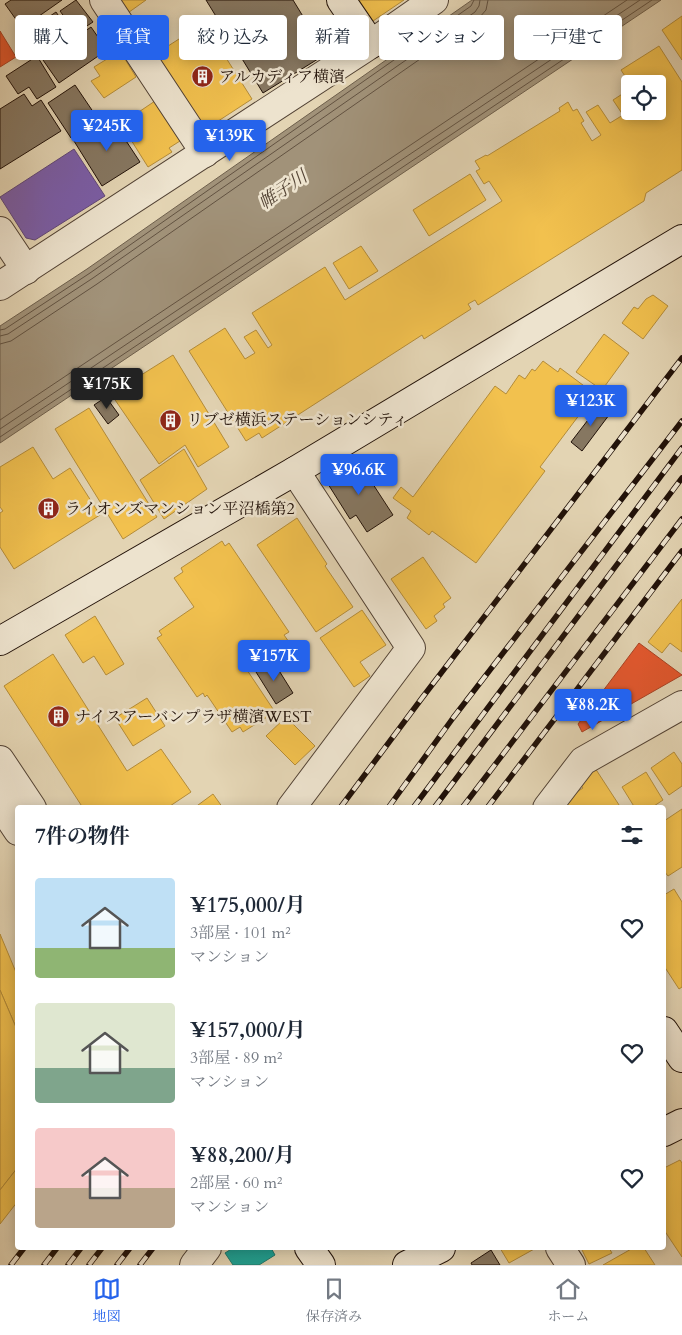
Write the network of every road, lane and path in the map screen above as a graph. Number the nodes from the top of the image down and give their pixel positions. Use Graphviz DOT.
graph roads {
  1 [pos="104,0"];
  2 [pos="341,0"];
  3 [pos="434,0"];
  4 [pos="371,44"];
  5 [pos="205,153"];
  6 [pos="0,231"];
  7 [pos="682,239"];
  8 [pos="26,270"];
  9 [pos="0,286"];
  10 [pos="295,471"];
  11 [pos="0,641"];
  12 [pos="678,715"];
  13 [pos="0,760"];
  14 [pos="0,782"];
  15 [pos="0,804"];
  16 [pos="15,805"];
  17 [pos="30,805"];
  18 [pos="293,805"];
  19 [pos="549,805"];
  20 [pos="15,826"];
  21 [pos="666,1034"];
  22 [pos="682,1058"];
  23 [pos="682,1123"];
  24 [pos="666,1131"];
  25 [pos="205,1250"];
  26 [pos="295,1250"];
  27 [pos="310,1250"];
  28 [pos="323,1250"];
  29 [pos="438,1250"];
  30 [pos="561,1250"];
  31 [pos="194,1265"];
  32 [pos="306,1265"];
  33 [pos="321,1265"];
  34 [pos="334,1265"];
  35 [pos="407,1265"];
  36 [pos="571,1265"];
  1 -- 5 [label="street"];
  2 -- 4 [label="street"];
  3 -- 4 [label="street"];
  4 -- 5 [label="street"];
  5 -- 8 [label="street"];
  6 -- 8 [label="street"];
  7 -- 10 [label="street"];
  8 -- 9 [label="street"];
  10 -- 11 [label="street"];
  10 -- 18 [label="street"];
  12 -- 19 [label="street"];
  13 -- 17 [label="street"];
  14 -- 16 [label="street"];
  15 -- 20 [label="street"];
  21 -- 22 [label="street"];
  23 -- 24 [label="street"];
  25 -- 31 [label="street"];
  26 -- 32 [label="street"];
  27 -- 33 [label="street"];
  28 -- 34 [label="street"];
  29 -- 35 [label="street"];
  30 -- 36 [label="street"];
}
